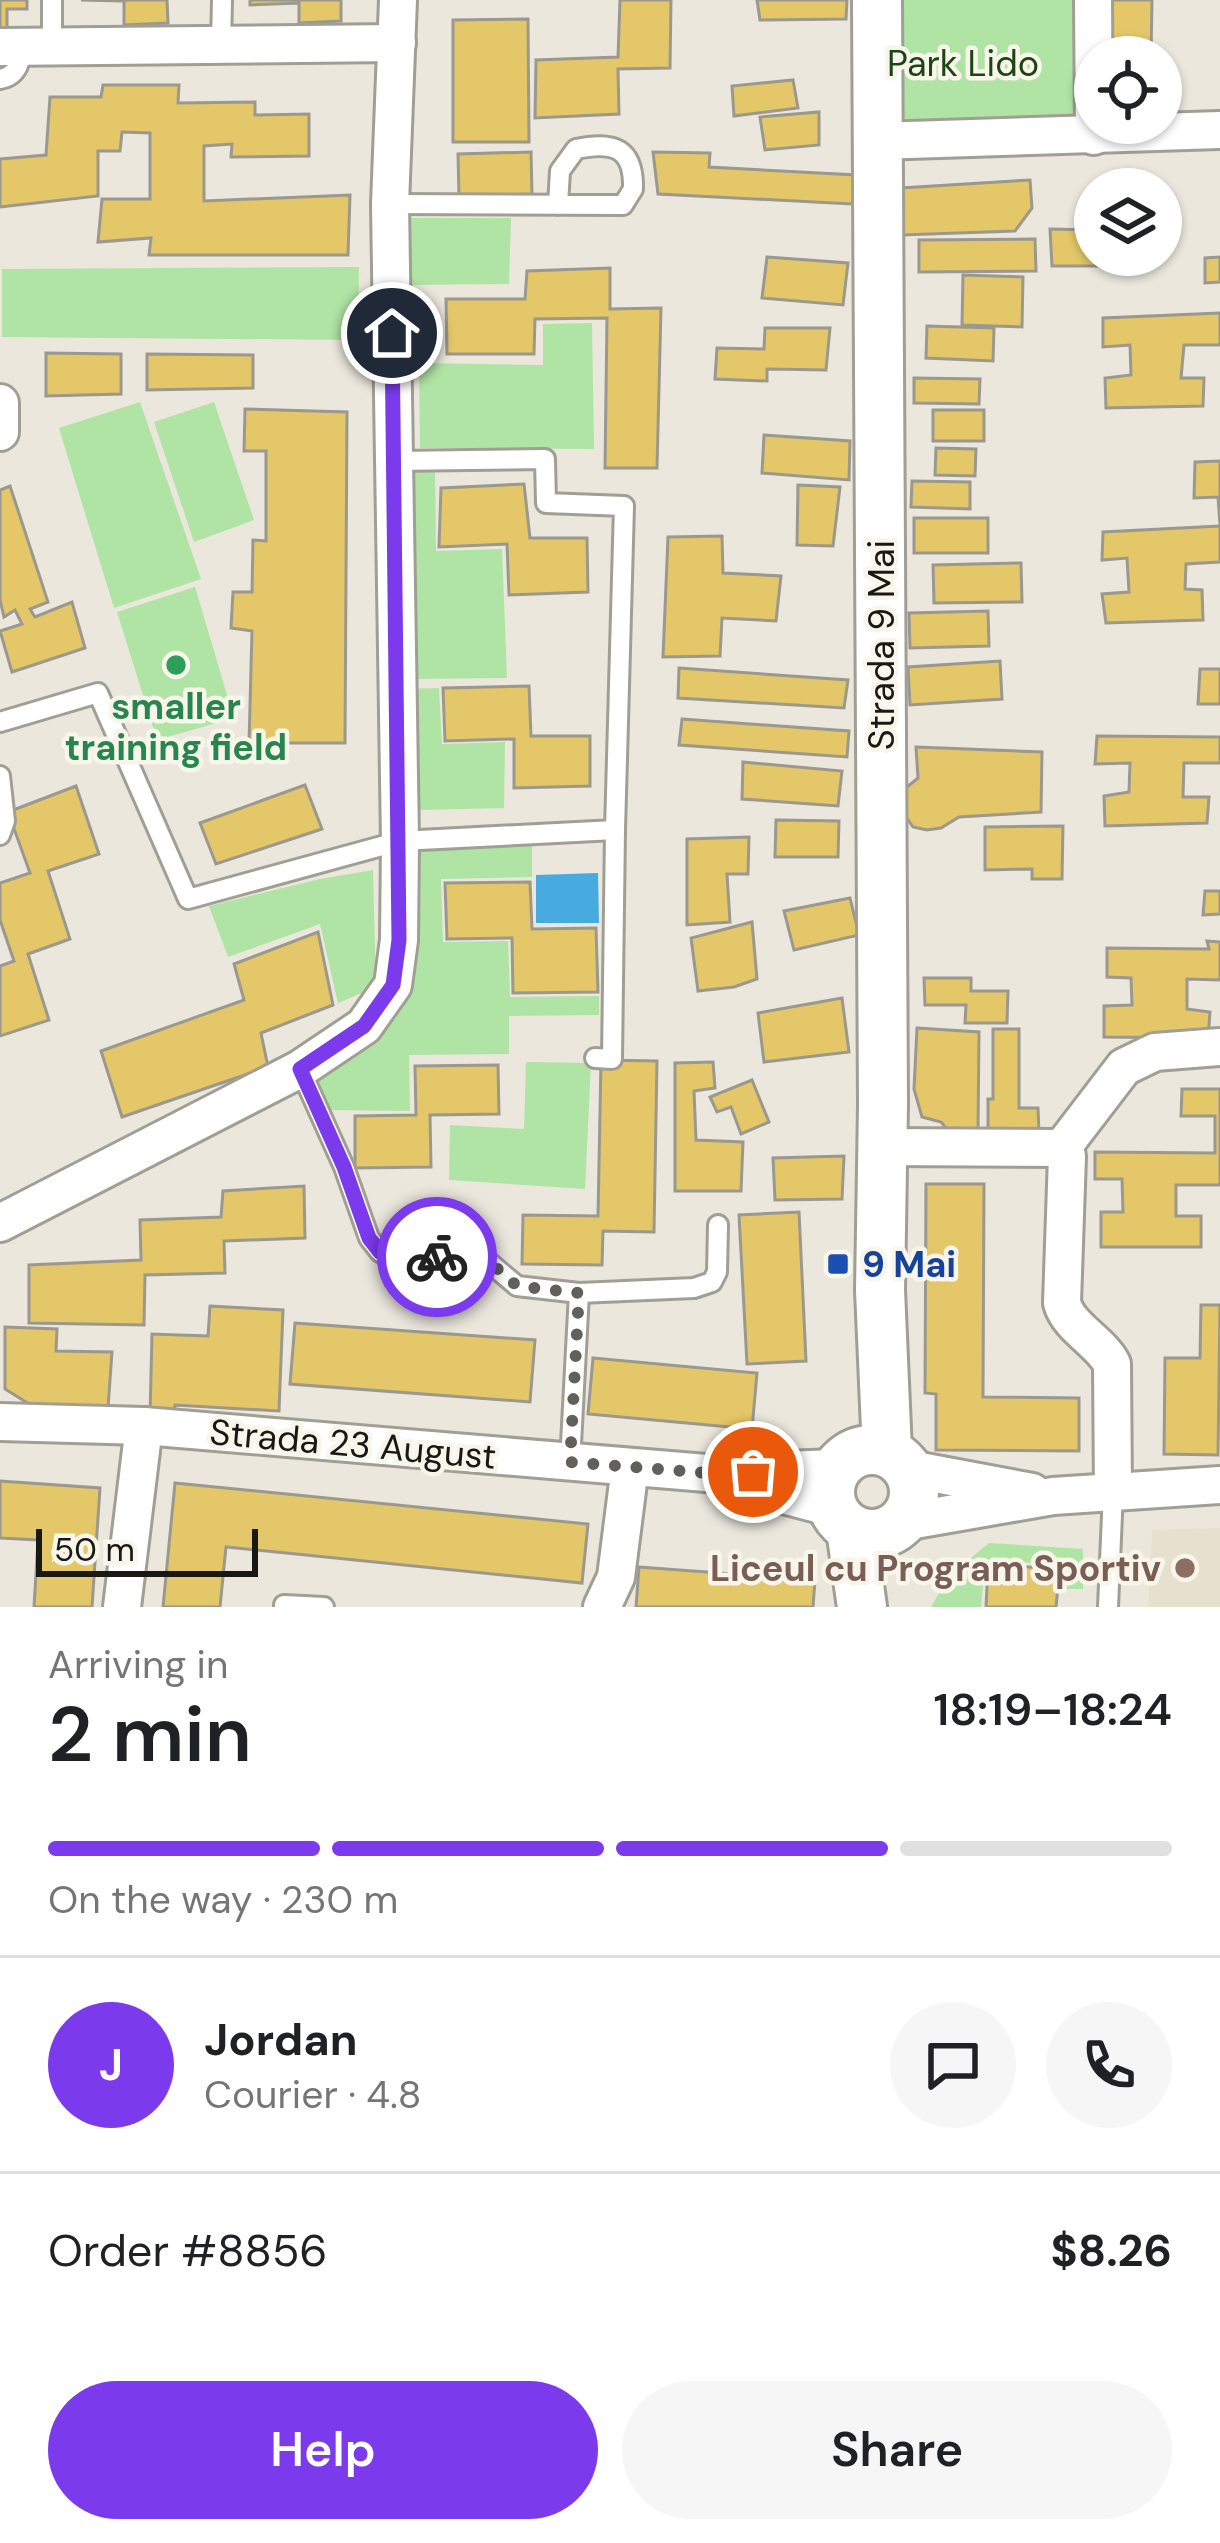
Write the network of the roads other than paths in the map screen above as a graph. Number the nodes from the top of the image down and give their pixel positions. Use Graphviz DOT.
graph roads {
  1 [pos="52,0"];
  2 [pos="222,0"];
  3 [pos="398,0"];
  4 [pos="877,0"];
  5 [pos="1093,0"];
  6 [pos="1093,36"];
  7 [pos="397,43"];
  8 [pos="221,44"];
  9 [pos="25,46"];
  10 [pos="0,79"];
  11 [pos="1220,130"];
  12 [pos="1182,132"];
  13 [pos="1074,136"];
  14 [pos="878,141"];
  15 [pos="390,204"];
  16 [pos="558,205"];
  17 [pos="0,403"];
  18 [pos="0,432"];
  19 [pos="393,461"];
  20 [pos="0,722"];
  21 [pos="0,776"];
  22 [pos="615,830"];
  23 [pos="0,835"];
  24 [pos="400,841"];
  25 [pos="1220,1047"];
  26 [pos="596,1058"];
  27 [pos="300,1069"];
  28 [pos="883,1147"];
  29 [pos="1062,1148"];
  30 [pos="0,1223"];
  31 [pos="718,1225"];
  32 [pos="579,1293"];
  33 [pos="0,1423"];
  34 [pos="144,1426"];
  35 [pos="570,1462"];
  36 [pos="630,1468"];
  37 [pos="1220,1485"];
  38 [pos="870,1492"];
  39 [pos="1113,1492"];
  40 [pos="1053,1496"];
  41 [pos="284,1604"];
  42 [pos="122,1607"];
  43 [pos="324,1607"];
  44 [pos="602,1607"];
  45 [pos="862,1607"];
  46 [pos="880,1607"];
  47 [pos="1108,1607"];
  1 -- 9 [label="lane"];
  2 -- 8 [label="lane"];
  3 -- 7 [label="street"];
  4 -- 14 [label="main road, Strada 9 Mai"];
  5 -- 6 [label="street"];
  7 -- 8 [label="street"];
  7 -- 15 [label="street"];
  8 -- 9 [label="street"];
  9 -- 10 [label="lane"];
  11 -- 12 [label="street"];
  13 -- 14 [label="street"];
  14 -- 28 [label="main road, Strada 9 Mai"];
  15 -- 16 [label="lane"];
  15 -- 19 [label="street"];
  16 -- 16 [label="lane"];
  17 -- 18 [label="street"];
  19 -- 22 [label="lane"];
  19 -- 24 [label="street"];
  20 -- 24 [label="lane"];
  21 -- 23 [label="lane"];
  22 -- 24 [label="lane"];
  22 -- 26 [label="lane"];
  24 -- 27 [label="street"];
  25 -- 29 [label="street"];
  27 -- 30 [label="street"];
  27 -- 32 [label="lane"];
  28 -- 29 [label="street"];
  28 -- 38 [label="main road, Strada 9 Mai"];
  29 -- 39 [label="street"];
  31 -- 32 [label="lane"];
  32 -- 35 [label="lane"];
  33 -- 34 [label="street, Strada 23 August"];
  34 -- 35 [label="street, Strada 23 August"];
  34 -- 42 [label="street"];
  35 -- 36 [label="street, Strada 23 August"];
  36 -- 38 [label="street, Strada 23 August"];
  36 -- 44 [label="street"];
  37 -- 39 [label="street, Strada 23 August"];
  38 -- 40 [label="street, Strada 23 August"];
  38 -- 40 [label="street, Strada 23 August"];
  38 -- 45 [label="main road, Strada 9 Mai"];
  38 -- 46 [label="main road, Strada 9 Mai"];
  39 -- 40 [label="street, Strada 23 August"];
  39 -- 47 [label="lane"];
  41 -- 43 [label="lane"];
}
